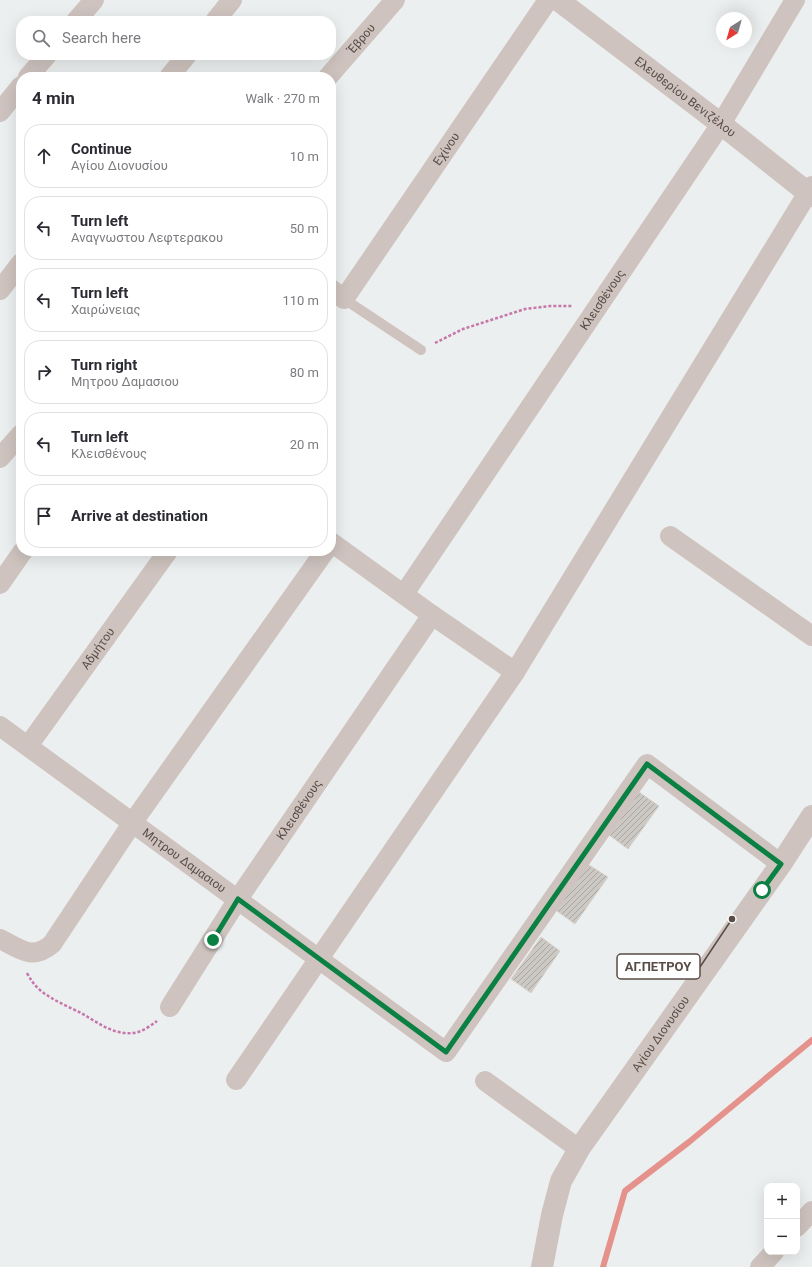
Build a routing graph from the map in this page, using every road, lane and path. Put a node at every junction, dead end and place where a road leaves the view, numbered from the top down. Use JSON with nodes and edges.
{"nodes":[{"id":1,"x":94,"y":0,"type":"edge"},
{"id":2,"x":232,"y":0,"type":"edge"},
{"id":3,"x":395,"y":0,"type":"edge"},
{"id":4,"x":548,"y":0,"type":"edge"},
{"id":5,"x":558,"y":0,"type":"edge"},
{"id":6,"x":795,"y":0,"type":"edge"},
{"id":7,"x":80,"y":16,"type":"edge"},
{"id":8,"x":219,"y":16,"type":"edge"},
{"id":9,"x":43,"y":60,"type":"edge"},
{"id":10,"x":183,"y":60,"type":"edge"},
{"id":11,"x":32,"y":72,"type":"edge"},
{"id":12,"x":173,"y":72,"type":"edge"},
{"id":13,"x":332,"y":72,"type":"edge"},
{"id":14,"x":721,"y":124,"type":"junction"},
{"id":15,"x":811,"y":191,"type":"edge"},
{"id":16,"x":16,"y":269,"type":"edge"},
{"id":17,"x":0,"y":290,"type":"edge"},
{"id":18,"x":338,"y":294,"type":"edge"},
{"id":19,"x":595,"y":313,"type":"junction"},
{"id":20,"x":421,"y":350,"type":"joint"},
{"id":21,"x":16,"y":440,"type":"edge"},
{"id":22,"x":0,"y":458,"type":"edge"},
{"id":23,"x":670,"y":536,"type":"dead end"},
{"id":24,"x":336,"y":546,"type":"edge"},
{"id":25,"x":20,"y":556,"type":"edge"},
{"id":26,"x":164,"y":556,"type":"edge"},
{"id":27,"x":321,"y":556,"type":"edge"},
{"id":28,"x":0,"y":584,"type":"edge"},
{"id":29,"x":404,"y":594,"type":"junction"},
{"id":30,"x":432,"y":615,"type":"junction"},
{"id":31,"x":812,"y":636,"type":"edge"},
{"id":32,"x":515,"y":672,"type":"junction"},
{"id":33,"x":0,"y":726,"type":"edge"},
{"id":34,"x":28,"y":746,"type":"junction"},
{"id":35,"x":812,"y":816,"type":"edge"},
{"id":36,"x":133,"y":822,"type":"junction"},
{"id":37,"x":781,"y":864,"type":"junction"},
{"id":38,"x":238,"y":899,"type":"junction"},
{"id":39,"x":0,"y":939,"type":"edge"},
{"id":40,"x":28,"y":953,"type":"junction"},
{"id":41,"x":318,"y":959,"type":"junction"},
{"id":42,"x":170,"y":1007,"type":"joint"},
{"id":43,"x":236,"y":1080,"type":"dead end"},
{"id":44,"x":485,"y":1081,"type":"dead end"},
{"id":45,"x":579,"y":1149,"type":"junction"},
{"id":46,"x":812,"y":1211,"type":"edge"},
{"id":47,"x":800,"y":1224,"type":"edge"},
{"id":48,"x":771,"y":1255,"type":"edge"},
{"id":49,"x":542,"y":1267,"type":"edge"},
{"id":50,"x":760,"y":1267,"type":"edge"}],
"edges":[{"from":1,"to":7,"type":"street"},
{"from":2,"to":8,"type":"street"},
{"from":3,"to":13,"type":"street","name":"Έβρου"},
{"from":4,"to":18,"type":"street","name":"Εχίνου"},
{"from":5,"to":14,"type":"street","name":"Ελευθερίου Βενιζέλου"},
{"from":6,"to":14,"type":"street","name":"Κλεισθένους"},
{"from":9,"to":11,"type":"street"},
{"from":10,"to":12,"type":"street"},
{"from":14,"to":15,"type":"street","name":"Ελευθερίου Βενιζέλου"},
{"from":14,"to":19,"type":"street","name":"Κλεισθένους"},
{"from":15,"to":32,"type":"street"},
{"from":16,"to":17,"type":"street"},
{"from":18,"to":20,"type":"lane"},
{"from":19,"to":20,"type":"path"},
{"from":19,"to":29,"type":"street","name":"Κλεισθένους"},
{"from":21,"to":22,"type":"street"},
{"from":23,"to":31,"type":"street"},
{"from":24,"to":29,"type":"street"},
{"from":25,"to":28,"type":"street"},
{"from":26,"to":34,"type":"street","name":"Αδμήτου"},
{"from":27,"to":36,"type":"street"},
{"from":29,"to":30,"type":"street"},
{"from":30,"to":32,"type":"street"},
{"from":30,"to":38,"type":"street","name":"Κλεισθένους"},
{"from":32,"to":41,"type":"street"},
{"from":33,"to":34,"type":"street","name":"Μητρου Δαμασιου"},
{"from":34,"to":36,"type":"street","name":"Μητρου Δαμασιου"},
{"from":35,"to":37,"type":"street","name":"Αγίου Διονυσίου"},
{"from":36,"to":38,"type":"street","name":"Μητρου Δαμασιου"},
{"from":36,"to":40,"type":"street"},
{"from":37,"to":41,"type":"street","name":"Μητρου Δαμασιου"},
{"from":37,"to":45,"type":"street","name":"Αγίου Διονυσίου"},
{"from":38,"to":41,"type":"street","name":"Μητρου Δαμασιου"},
{"from":38,"to":42,"type":"street","name":"Κλεισθένους"},
{"from":39,"to":40,"type":"street"},
{"from":40,"to":42,"type":"path"},
{"from":41,"to":43,"type":"street"},
{"from":44,"to":45,"type":"street"},
{"from":45,"to":49,"type":"street","name":"Αγίου Διονυσίου"},
{"from":46,"to":47,"type":"street"},
{"from":48,"to":50,"type":"street"}]}
